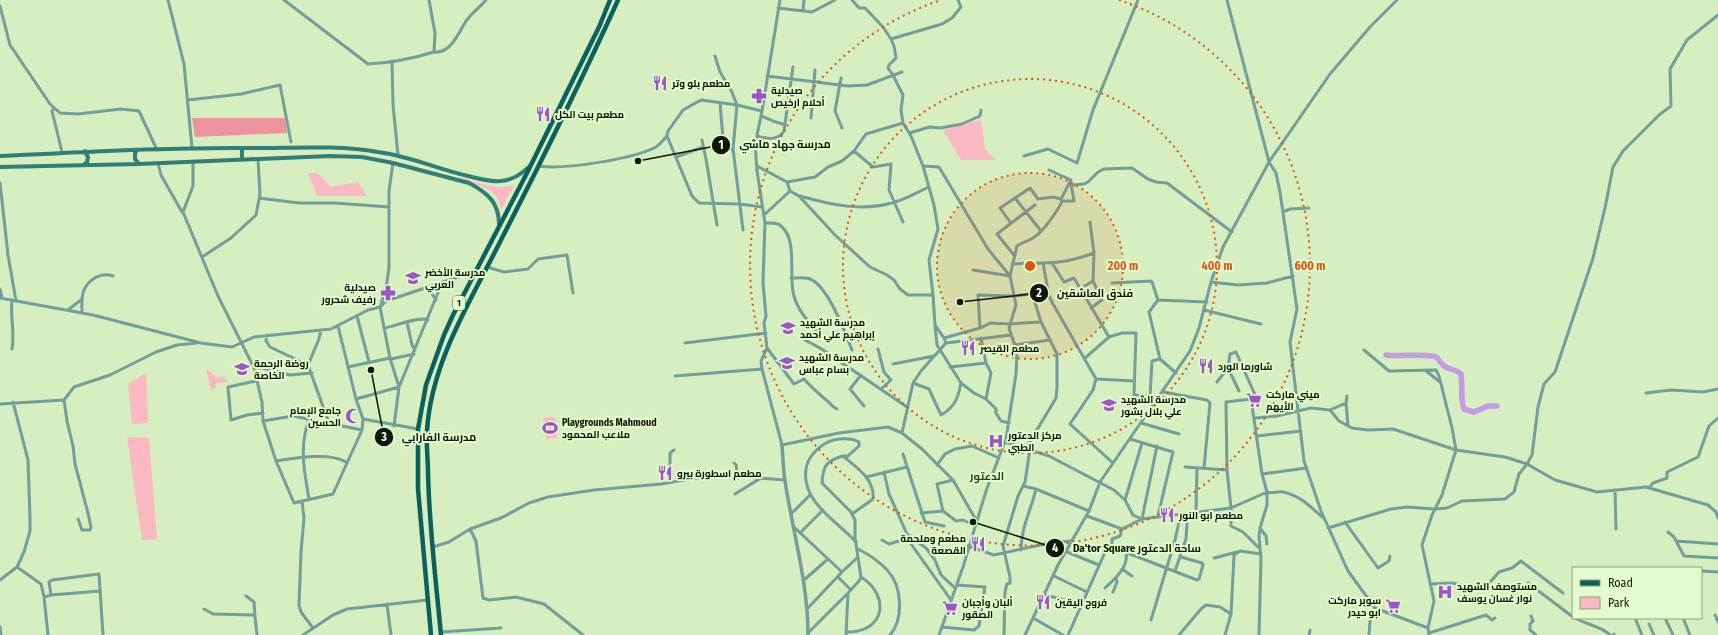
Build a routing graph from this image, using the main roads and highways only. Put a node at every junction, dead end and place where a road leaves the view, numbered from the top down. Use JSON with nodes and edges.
{"nodes":[{"id":1,"x":610,"y":0,"type":"edge"},
{"id":2,"x":618,"y":0,"type":"edge"},
{"id":3,"x":567,"y":92,"type":"junction"},
{"id":4,"x":573,"y":96,"type":"junction"},
{"id":5,"x":242,"y":148,"type":"junction"},
{"id":6,"x":137,"y":150,"type":"junction"},
{"id":7,"x":85,"y":152,"type":"junction"},
{"id":8,"x":0,"y":156,"type":"edge"},
{"id":9,"x":242,"y":160,"type":"junction"},
{"id":10,"x":139,"y":164,"type":"junction"},
{"id":11,"x":84,"y":165,"type":"junction"},
{"id":12,"x":530,"y":166,"type":"junction"},
{"id":13,"x":0,"y":167,"type":"edge"},
{"id":14,"x":456,"y":173,"type":"junction"},
{"id":15,"x":455,"y":179,"type":"junction"},
{"id":16,"x":499,"y":224,"type":"junction"},
{"id":17,"x":453,"y":316,"type":"junction"},
{"id":18,"x":460,"y":318,"type":"junction"},
{"id":19,"x":419,"y":505,"type":"junction"},
{"id":20,"x":429,"y":505,"type":"junction"},
{"id":21,"x":441,"y":634,"type":"edge"},
{"id":22,"x":431,"y":635,"type":"edge"}],
"edges":[{"from":1,"to":3,"type":"main road","number":"1"},
{"from":2,"to":4,"type":"main road","number":"1"},
{"from":3,"to":4,"type":"main road"},
{"from":3,"to":12,"type":"main road","number":"1"},
{"from":4,"to":18,"type":"main road","number":"1"},
{"from":5,"to":6,"type":"main road"},
{"from":5,"to":9,"type":"main road"},
{"from":5,"to":14,"type":"main road"},
{"from":6,"to":7,"type":"main road"},
{"from":6,"to":10,"type":"main road"},
{"from":7,"to":8,"type":"main road"},
{"from":7,"to":11,"type":"main road"},
{"from":9,"to":10,"type":"main road"},
{"from":9,"to":15,"type":"main road"},
{"from":10,"to":11,"type":"main road"},
{"from":11,"to":13,"type":"main road"},
{"from":12,"to":14,"type":"main road"},
{"from":12,"to":16,"type":"main road","number":"1"},
{"from":14,"to":15,"type":"main road"},
{"from":15,"to":16,"type":"main road"},
{"from":16,"to":17,"type":"main road","number":"1"},
{"from":17,"to":18,"type":"main road"},
{"from":17,"to":19,"type":"main road","number":"1"},
{"from":18,"to":20,"type":"main road","number":"1"},
{"from":19,"to":20,"type":"main road"},
{"from":19,"to":22,"type":"main road","number":"1"},
{"from":20,"to":21,"type":"main road","number":"1"}]}
